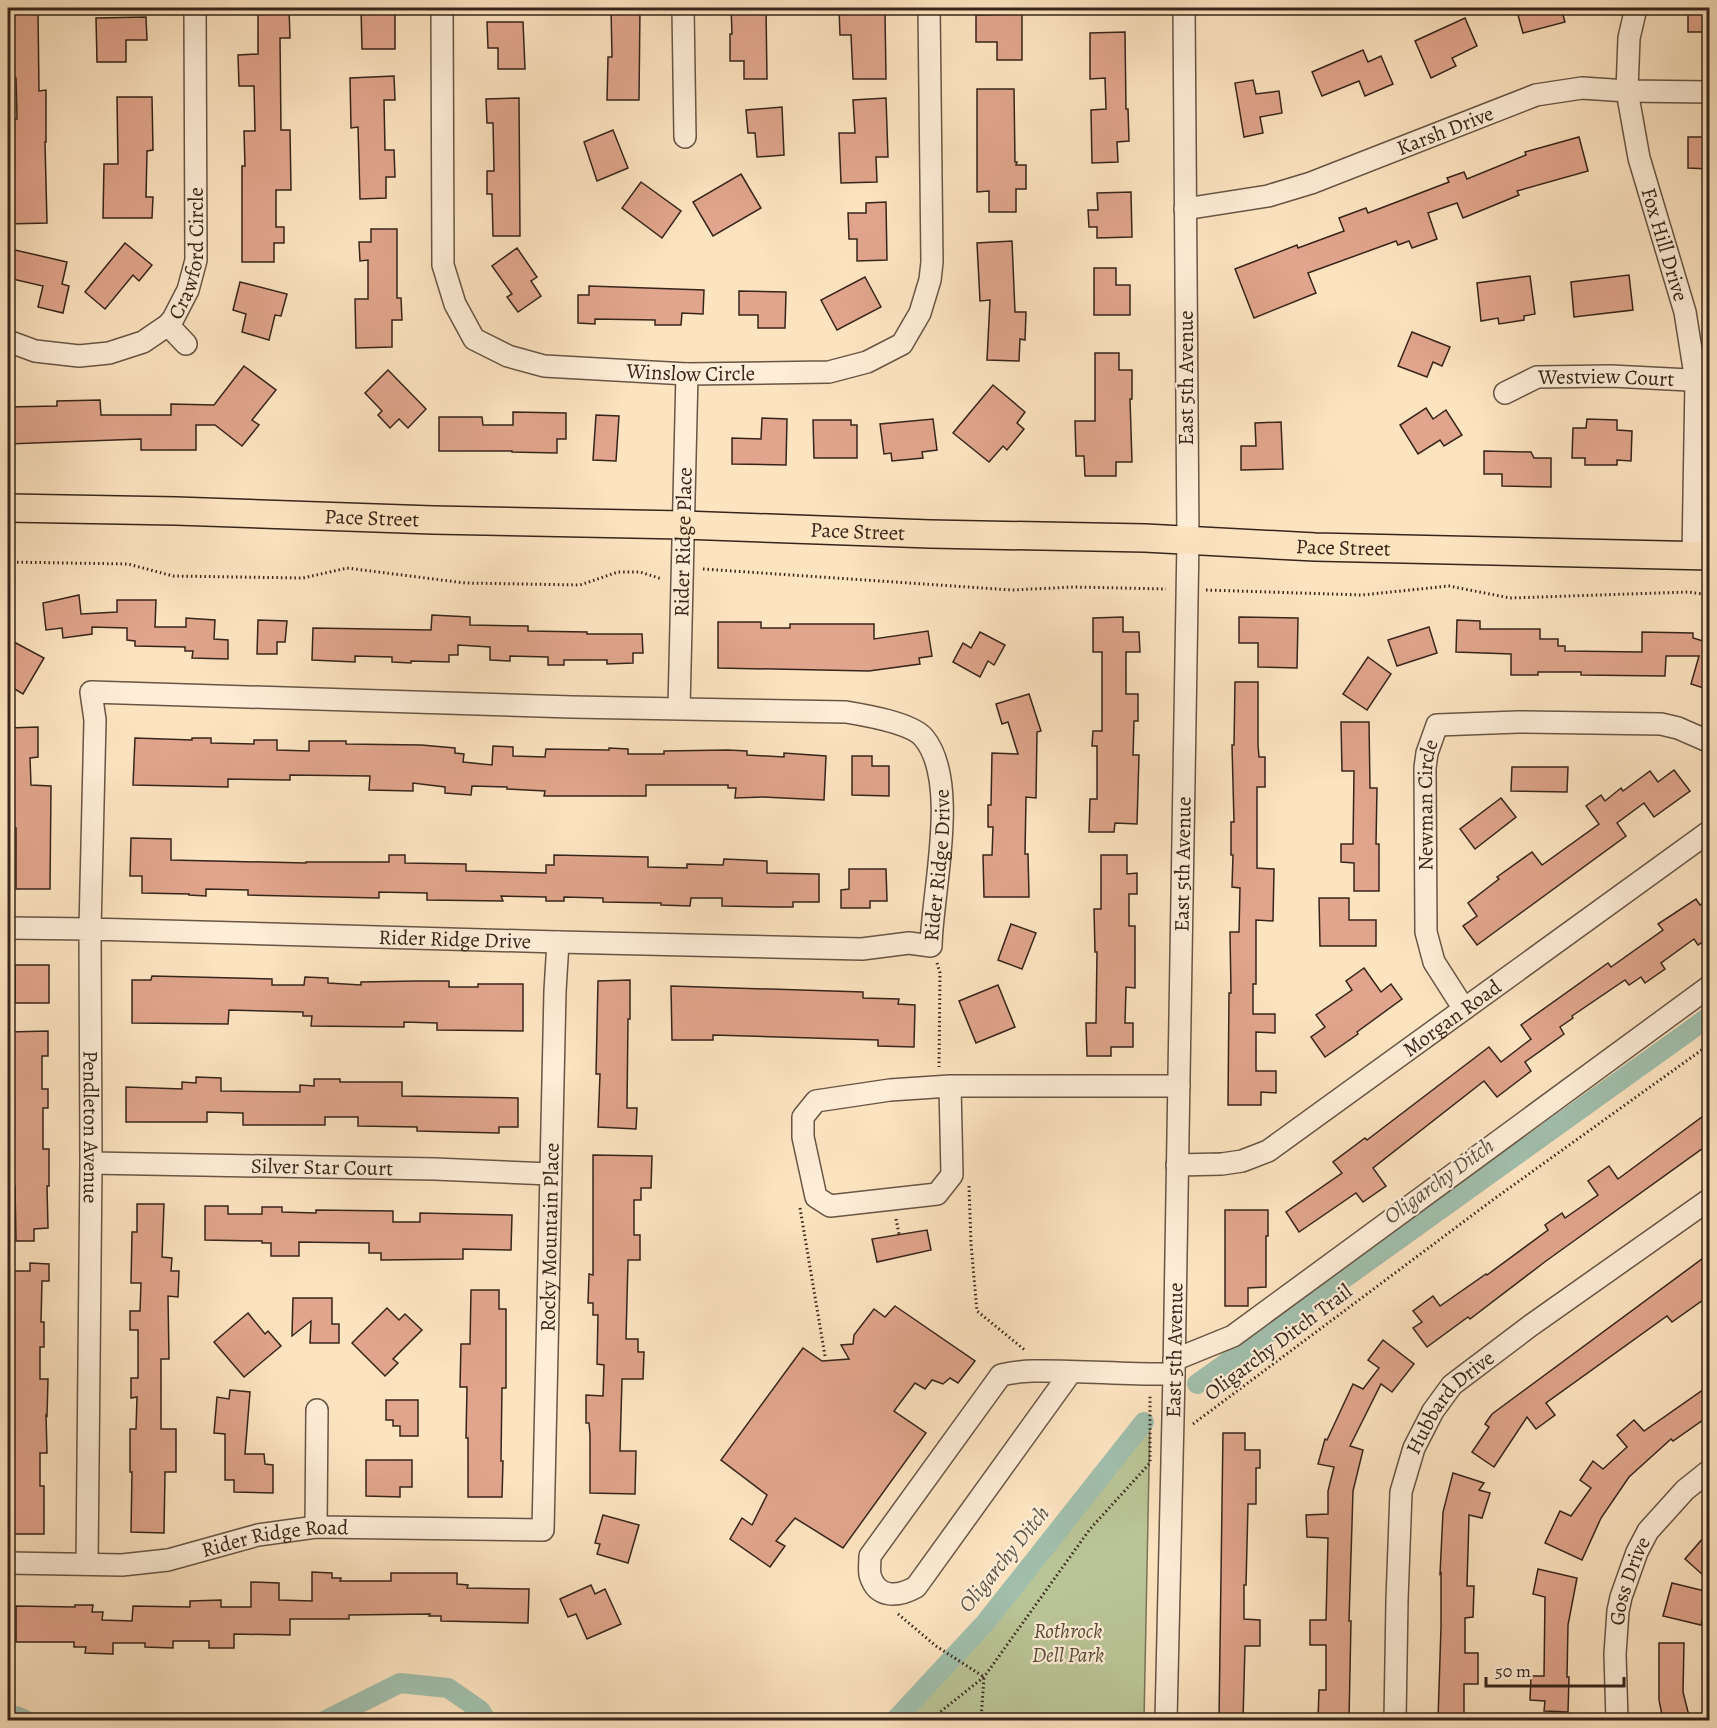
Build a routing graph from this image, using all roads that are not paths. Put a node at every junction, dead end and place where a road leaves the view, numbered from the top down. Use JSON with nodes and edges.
{"nodes":[{"id":1,"x":195,"y":8,"type":"edge"},
{"id":2,"x":442,"y":8,"type":"edge"},
{"id":3,"x":683,"y":8,"type":"edge"},
{"id":4,"x":929,"y":8,"type":"edge"},
{"id":5,"x":1184,"y":8,"type":"edge"},
{"id":6,"x":1636,"y":8,"type":"edge"},
{"id":7,"x":1627,"y":91,"type":"junction"},
{"id":8,"x":1710,"y":92,"type":"edge"},
{"id":9,"x":685,"y":136,"type":"dead end"},
{"id":10,"x":1185,"y":209,"type":"junction"},
{"id":11,"x":168,"y":325,"type":"junction"},
{"id":12,"x":8,"y":340,"type":"edge"},
{"id":13,"x":186,"y":344,"type":"dead end"},
{"id":14,"x":687,"y":374,"type":"junction"},
{"id":15,"x":1703,"y":381,"type":"edge"},
{"id":16,"x":1505,"y":393,"type":"dead end"},
{"id":17,"x":8,"y":508,"type":"edge"},
{"id":18,"x":682,"y":525,"type":"junction"},
{"id":19,"x":1188,"y":540,"type":"junction"},
{"id":20,"x":1701,"y":555,"type":"edge"},
{"id":21,"x":91,"y":692,"type":"joint"},
{"id":22,"x":679,"y":708,"type":"junction"},
{"id":23,"x":1710,"y":742,"type":"edge"},
{"id":24,"x":1710,"y":831,"type":"edge"},
{"id":25,"x":8,"y":928,"type":"edge"},
{"id":26,"x":90,"y":929,"type":"junction"},
{"id":27,"x":558,"y":942,"type":"junction"},
{"id":28,"x":1710,"y":986,"type":"edge"},
{"id":29,"x":1464,"y":1009,"type":"junction"},
{"id":30,"x":944,"y":1086,"type":"junction"},
{"id":31,"x":1179,"y":1086,"type":"junction"},
{"id":32,"x":91,"y":1163,"type":"junction"},
{"id":33,"x":1177,"y":1165,"type":"junction"},
{"id":34,"x":551,"y":1174,"type":"junction"},
{"id":35,"x":1710,"y":1199,"type":"edge"},
{"id":36,"x":1174,"y":1367,"type":"junction"},
{"id":37,"x":1071,"y":1372,"type":"junction"},
{"id":38,"x":317,"y":1410,"type":"dead end"},
{"id":39,"x":1710,"y":1470,"type":"edge"},
{"id":40,"x":316,"y":1527,"type":"junction"},
{"id":41,"x":543,"y":1530,"type":"joint"},
{"id":42,"x":8,"y":1563,"type":"edge"},
{"id":43,"x":87,"y":1564,"type":"junction"},
{"id":44,"x":1166,"y":1720,"type":"edge"},
{"id":45,"x":1395,"y":1720,"type":"edge"},
{"id":46,"x":1617,"y":1720,"type":"edge"}],
"edges":[{"from":1,"to":11,"type":"street","name":"Crawford Circle"},
{"from":2,"to":14,"type":"street","name":"Winslow Circle"},
{"from":3,"to":9,"type":"street"},
{"from":4,"to":14,"type":"street","name":"Winslow Circle"},
{"from":5,"to":10,"type":"street","name":"East 5th Avenue"},
{"from":6,"to":7,"type":"street","name":"Fox Hill Drive"},
{"from":7,"to":8,"type":"street","name":"Karsh Drive"},
{"from":7,"to":10,"type":"street","name":"Karsh Drive"},
{"from":7,"to":15,"type":"street","name":"Fox Hill Drive"},
{"from":10,"to":19,"type":"street","name":"East 5th Avenue"},
{"from":11,"to":12,"type":"street","name":"Crawford Circle"},
{"from":11,"to":13,"type":"street"},
{"from":14,"to":18,"type":"street","name":"Rider Ridge Place"},
{"from":15,"to":16,"type":"street","name":"Westview Court"},
{"from":15,"to":20,"type":"street","name":"Fox Hill Drive"},
{"from":17,"to":18,"type":"main road","name":"Pace Street"},
{"from":18,"to":19,"type":"main road","name":"Pace Street"},
{"from":18,"to":22,"type":"street","name":"Rider Ridge Place"},
{"from":19,"to":20,"type":"main road","name":"Pace Street"},
{"from":19,"to":31,"type":"street","name":"East 5th Avenue"},
{"from":21,"to":22,"type":"street","name":"Rider Ridge Drive"},
{"from":21,"to":26,"type":"street","name":"Pendleton Avenue"},
{"from":22,"to":27,"type":"street","name":"Rider Ridge Drive"},
{"from":23,"to":29,"type":"street","name":"Newman Circle"},
{"from":24,"to":29,"type":"street","name":"Morgan Road"},
{"from":25,"to":26,"type":"street","name":"Rider Ridge Drive"},
{"from":26,"to":27,"type":"street","name":"Rider Ridge Drive"},
{"from":26,"to":32,"type":"street","name":"Pendleton Avenue"},
{"from":27,"to":34,"type":"street","name":"Rocky Mountain Place"},
{"from":28,"to":36,"type":"street"},
{"from":29,"to":33,"type":"street","name":"Morgan Road"},
{"from":30,"to":30,"type":"street"},
{"from":30,"to":31,"type":"street"},
{"from":31,"to":33,"type":"street","name":"East 5th Avenue"},
{"from":32,"to":34,"type":"street","name":"Silver Star Court"},
{"from":32,"to":43,"type":"street","name":"Pendleton Avenue"},
{"from":33,"to":36,"type":"street","name":"East 5th Avenue"},
{"from":34,"to":41,"type":"street","name":"Rocky Mountain Place"},
{"from":35,"to":45,"type":"street","name":"Hubbard Drive"},
{"from":36,"to":37,"type":"street"},
{"from":36,"to":44,"type":"street","name":"East 5th Avenue"},
{"from":37,"to":37,"type":"street"},
{"from":38,"to":40,"type":"street"},
{"from":39,"to":46,"type":"street","name":"Goss Drive"},
{"from":40,"to":41,"type":"street","name":"Rider Ridge Road"},
{"from":40,"to":43,"type":"street","name":"Rider Ridge Road"},
{"from":42,"to":43,"type":"street","name":"Rider Ridge Road"}]}
